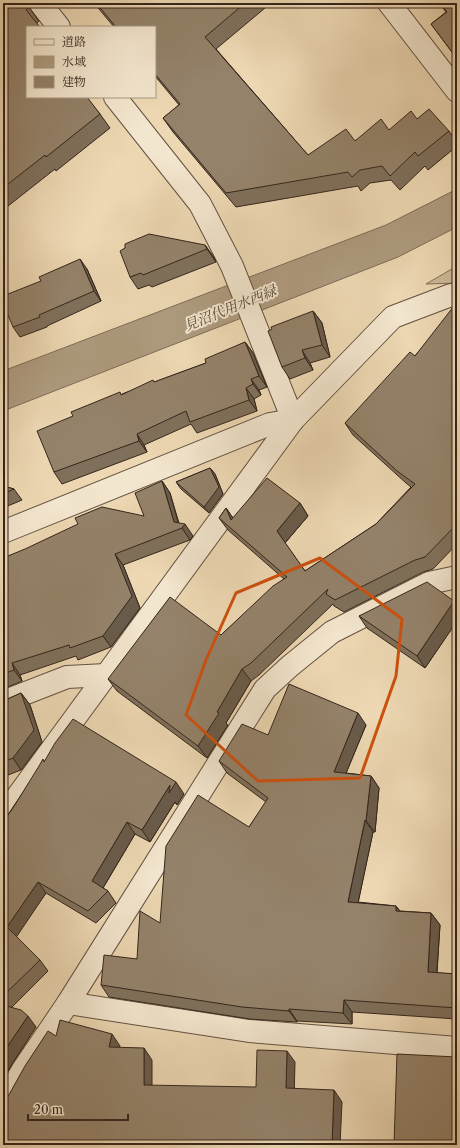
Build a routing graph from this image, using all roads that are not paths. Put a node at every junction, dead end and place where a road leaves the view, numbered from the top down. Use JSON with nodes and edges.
{"nodes":[{"id":1,"x":40,"y":3,"type":"edge"},
{"id":2,"x":389,"y":3,"type":"edge"},
{"id":3,"x":58,"y":26,"type":"edge"},
{"id":4,"x":457,"y":91,"type":"edge"},
{"id":5,"x":116,"y":98,"type":"edge"},
{"id":6,"x":457,"y":297,"type":"edge"},
{"id":7,"x":293,"y":420,"type":"junction"},
{"id":8,"x":3,"y":532,"type":"edge"},
{"id":9,"x":457,"y":577,"type":"edge"},
{"id":10,"x":106,"y":675,"type":"junction"},
{"id":11,"x":3,"y":702,"type":"edge"},
{"id":12,"x":3,"y":816,"type":"edge"},
{"id":13,"x":68,"y":1003,"type":"junction"},
{"id":14,"x":457,"y":1048,"type":"edge"},
{"id":15,"x":3,"y":1105,"type":"edge"}],
"edges":[{"from":1,"to":3,"type":"street"},
{"from":2,"to":4,"type":"street"},
{"from":5,"to":7,"type":"street"},
{"from":6,"to":7,"type":"street"},
{"from":7,"to":8,"type":"street"},
{"from":7,"to":10,"type":"street"},
{"from":9,"to":13,"type":"street"},
{"from":10,"to":11,"type":"street"},
{"from":10,"to":12,"type":"street"},
{"from":13,"to":14,"type":"street"},
{"from":13,"to":15,"type":"street"}]}
